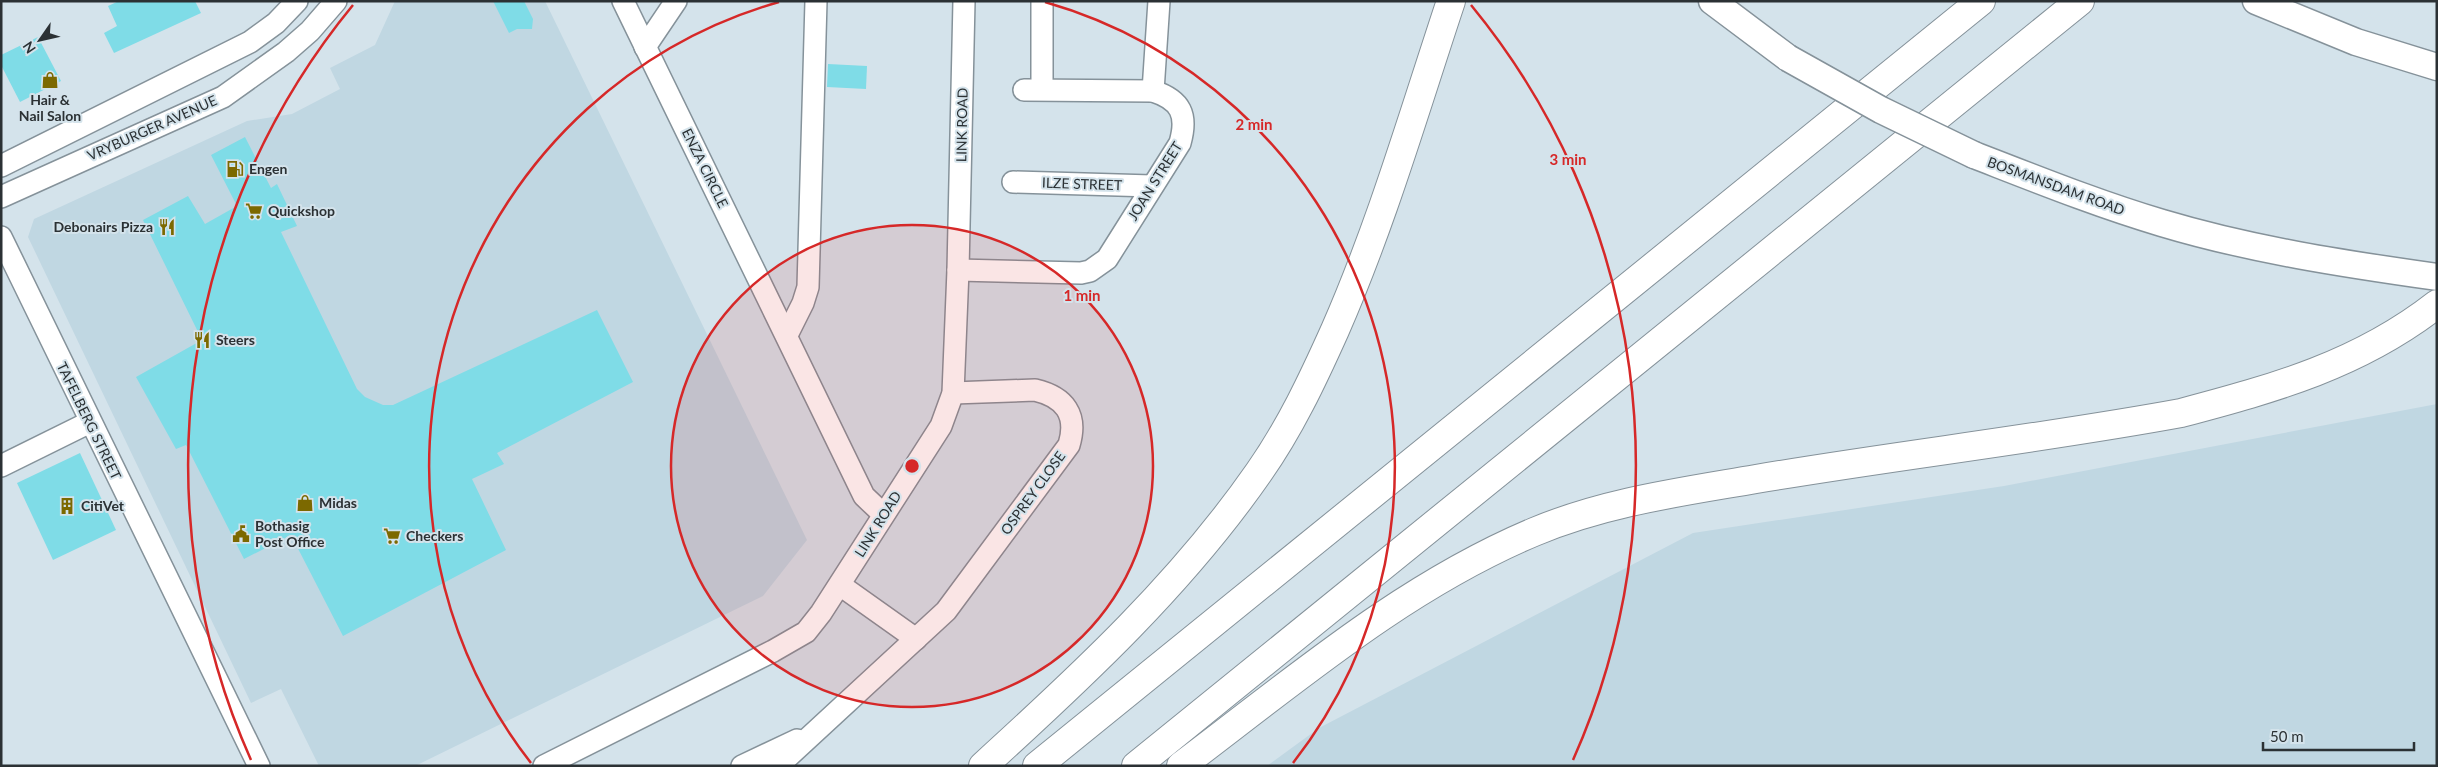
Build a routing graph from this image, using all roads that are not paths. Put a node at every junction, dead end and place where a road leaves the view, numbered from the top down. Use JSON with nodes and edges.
{"nodes":[{"id":1,"x":297,"y":1,"type":"edge"},
{"id":2,"x":336,"y":1,"type":"edge"},
{"id":3,"x":623,"y":1,"type":"edge"},
{"id":4,"x":676,"y":1,"type":"edge"},
{"id":5,"x":816,"y":1,"type":"edge"},
{"id":6,"x":964,"y":1,"type":"edge"},
{"id":7,"x":1042,"y":1,"type":"edge"},
{"id":8,"x":1159,"y":1,"type":"edge"},
{"id":9,"x":1450,"y":1,"type":"edge"},
{"id":10,"x":1712,"y":1,"type":"edge"},
{"id":11,"x":1981,"y":1,"type":"edge"},
{"id":12,"x":2080,"y":1,"type":"edge"},
{"id":13,"x":2256,"y":1,"type":"edge"},
{"id":14,"x":645,"y":47,"type":"junction"},
{"id":15,"x":2437,"y":67,"type":"edge"},
{"id":16,"x":1153,"y":91,"type":"junction"},
{"id":17,"x":1,"y":166,"type":"edge"},
{"id":18,"x":1013,"y":182,"type":"dead end"},
{"id":19,"x":1152,"y":186,"type":"junction"},
{"id":20,"x":1,"y":197,"type":"edge"},
{"id":21,"x":1,"y":237,"type":"edge"},
{"id":22,"x":958,"y":270,"type":"junction"},
{"id":23,"x":2437,"y":277,"type":"edge"},
{"id":24,"x":2437,"y":304,"type":"edge"},
{"id":25,"x":787,"y":335,"type":"junction"},
{"id":26,"x":953,"y":393,"type":"junction"},
{"id":27,"x":90,"y":422,"type":"junction"},
{"id":28,"x":1,"y":466,"type":"edge"},
{"id":29,"x":883,"y":514,"type":"junction"},
{"id":30,"x":840,"y":585,"type":"junction"},
{"id":31,"x":916,"y":639,"type":"junction"},
{"id":32,"x":818,"y":730,"type":"junction"},
{"id":33,"x":259,"y":766,"type":"edge"},
{"id":34,"x":544,"y":766,"type":"edge"},
{"id":35,"x":742,"y":766,"type":"edge"},
{"id":36,"x":778,"y":766,"type":"edge"},
{"id":37,"x":983,"y":766,"type":"edge"},
{"id":38,"x":1037,"y":766,"type":"edge"},
{"id":39,"x":1136,"y":766,"type":"edge"},
{"id":40,"x":1181,"y":766,"type":"edge"}],
"edges":[{"from":1,"to":17,"type":"street"},
{"from":2,"to":20,"type":"street","name":"VRYBURGER AVENUE"},
{"from":3,"to":14,"type":"street","name":"ENZA CIRCLE"},
{"from":4,"to":14,"type":"street"},
{"from":5,"to":25,"type":"street"},
{"from":6,"to":22,"type":"street","name":"LINK ROAD"},
{"from":7,"to":16,"type":"street","name":"JOAN STREET"},
{"from":8,"to":16,"type":"street"},
{"from":9,"to":37,"type":"highway"},
{"from":10,"to":23,"type":"main road","name":"BOSMANSDAM ROAD","bridge":true},
{"from":11,"to":38,"type":"highway"},
{"from":12,"to":39,"type":"highway"},
{"from":13,"to":15,"type":"main road"},
{"from":14,"to":25,"type":"street","name":"ENZA CIRCLE"},
{"from":16,"to":19,"type":"street","name":"JOAN STREET"},
{"from":18,"to":19,"type":"street","name":"ILZE STREET"},
{"from":19,"to":22,"type":"street","name":"JOAN STREET"},
{"from":21,"to":27,"type":"street","name":"TAFELBERG STREET"},
{"from":22,"to":26,"type":"street","name":"LINK ROAD"},
{"from":24,"to":40,"type":"highway"},
{"from":25,"to":29,"type":"street","name":"ENZA CIRCLE"},
{"from":26,"to":29,"type":"street","name":"LINK ROAD"},
{"from":26,"to":31,"type":"street","name":"OSPREY CLOSE"},
{"from":27,"to":28,"type":"street"},
{"from":27,"to":33,"type":"street","name":"TAFELBERG STREET"},
{"from":29,"to":30,"type":"street","name":"LINK ROAD"},
{"from":30,"to":31,"type":"street"},
{"from":30,"to":34,"type":"street","name":"LINK ROAD"},
{"from":31,"to":32,"type":"street","name":"OSPREY CLOSE"},
{"from":32,"to":35,"type":"street","name":"OSPREY CLOSE"},
{"from":32,"to":36,"type":"street","name":"OSPREY CLOSE"}]}
